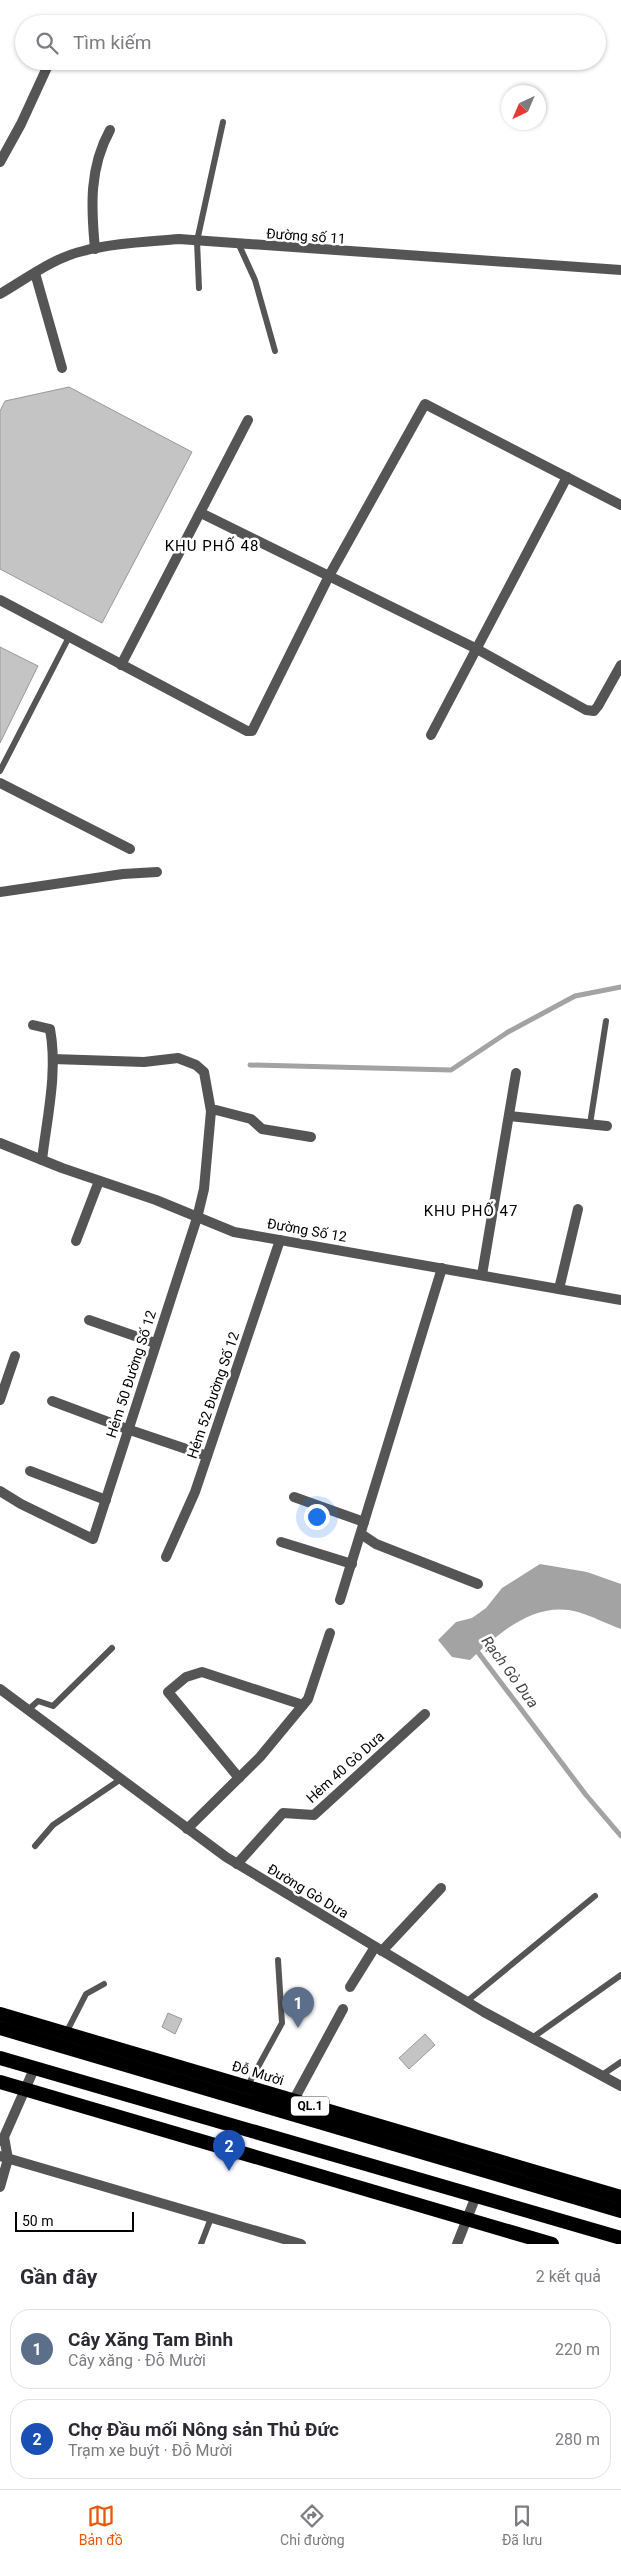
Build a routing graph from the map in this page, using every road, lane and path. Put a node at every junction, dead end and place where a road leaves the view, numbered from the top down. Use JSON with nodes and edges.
{"nodes":[{"id":1,"x":46,"y":70,"type":"edge"},
{"id":2,"x":223,"y":122,"type":"dead end"},
{"id":3,"x":110,"y":130,"type":"dead end"},
{"id":4,"x":0,"y":162,"type":"edge"},
{"id":5,"x":197,"y":241,"type":"junction"},
{"id":6,"x":239,"y":245,"type":"junction"},
{"id":7,"x":95,"y":249,"type":"junction"},
{"id":8,"x":621,"y":270,"type":"edge"},
{"id":9,"x":35,"y":273,"type":"junction"},
{"id":10,"x":199,"y":288,"type":"dead end"},
{"id":11,"x":0,"y":294,"type":"edge"},
{"id":12,"x":275,"y":351,"type":"dead end"},
{"id":13,"x":62,"y":368,"type":"dead end"},
{"id":14,"x":248,"y":420,"type":"dead end"},
{"id":15,"x":567,"y":478,"type":"junction"},
{"id":16,"x":621,"y":505,"type":"edge"},
{"id":17,"x":201,"y":513,"type":"junction"},
{"id":18,"x":329,"y":576,"type":"junction"},
{"id":19,"x":0,"y":600,"type":"edge"},
{"id":20,"x":69,"y":637,"type":"junction"},
{"id":21,"x":475,"y":648,"type":"junction"},
{"id":22,"x":121,"y":665,"type":"junction"},
{"id":23,"x":621,"y":665,"type":"edge"},
{"id":24,"x":431,"y":736,"type":"dead end"},
{"id":25,"x":0,"y":771,"type":"edge"},
{"id":26,"x":0,"y":783,"type":"edge"},
{"id":27,"x":130,"y":849,"type":"dead end"},
{"id":28,"x":157,"y":872,"type":"dead end"},
{"id":29,"x":0,"y":892,"type":"edge"},
{"id":30,"x":606,"y":1021,"type":"dead end"},
{"id":31,"x":33,"y":1025,"type":"dead end"},
{"id":32,"x":53,"y":1059,"type":"junction"},
{"id":33,"x":516,"y":1074,"type":"dead end"},
{"id":34,"x":211,"y":1111,"type":"junction"},
{"id":35,"x":509,"y":1116,"type":"junction"},
{"id":36,"x":590,"y":1124,"type":"junction"},
{"id":37,"x":607,"y":1126,"type":"dead end"},
{"id":38,"x":311,"y":1137,"type":"dead end"},
{"id":39,"x":0,"y":1143,"type":"edge"},
{"id":40,"x":42,"y":1160,"type":"junction"},
{"id":41,"x":99,"y":1181,"type":"junction"},
{"id":42,"x":578,"y":1209,"type":"dead end"},
{"id":43,"x":197,"y":1218,"type":"junction"},
{"id":44,"x":280,"y":1240,"type":"junction"},
{"id":45,"x":76,"y":1241,"type":"dead end"},
{"id":46,"x":442,"y":1268,"type":"junction"},
{"id":47,"x":482,"y":1275,"type":"junction"},
{"id":48,"x":559,"y":1289,"type":"junction"},
{"id":49,"x":621,"y":1300,"type":"edge"},
{"id":50,"x":89,"y":1320,"type":"dead end"},
{"id":51,"x":155,"y":1343,"type":"junction"},
{"id":52,"x":15,"y":1356,"type":"dead end"},
{"id":53,"x":0,"y":1400,"type":"edge"},
{"id":54,"x":52,"y":1401,"type":"dead end"},
{"id":55,"x":127,"y":1429,"type":"junction"},
{"id":56,"x":207,"y":1456,"type":"junction"},
{"id":57,"x":30,"y":1471,"type":"dead end"},
{"id":58,"x":0,"y":1491,"type":"edge"},
{"id":59,"x":294,"y":1497,"type":"dead end"},
{"id":60,"x":106,"y":1500,"type":"junction"},
{"id":61,"x":364,"y":1522,"type":"junction"},
{"id":62,"x":361,"y":1534,"type":"junction"},
{"id":63,"x":281,"y":1542,"type":"dead end"},
{"id":64,"x":166,"y":1557,"type":"dead end"},
{"id":65,"x":352,"y":1564,"type":"junction"},
{"id":66,"x":478,"y":1584,"type":"dead end"},
{"id":67,"x":340,"y":1600,"type":"dead end"},
{"id":68,"x":330,"y":1633,"type":"dead end"},
{"id":69,"x":112,"y":1648,"type":"dead end"},
{"id":70,"x":0,"y":1689,"type":"edge"},
{"id":71,"x":303,"y":1705,"type":"junction"},
{"id":72,"x":28,"y":1710,"type":"junction"},
{"id":73,"x":425,"y":1714,"type":"dead end"},
{"id":74,"x":239,"y":1778,"type":"junction"},
{"id":75,"x":121,"y":1779,"type":"junction"},
{"id":76,"x":187,"y":1829,"type":"junction"},
{"id":77,"x":35,"y":1846,"type":"dead end"},
{"id":78,"x":237,"y":1864,"type":"junction"},
{"id":79,"x":441,"y":1888,"type":"dead end"},
{"id":80,"x":595,"y":1896,"type":"dead end"},
{"id":81,"x":378,"y":1949,"type":"junction"},
{"id":82,"x":278,"y":1960,"type":"dead end"},
{"id":83,"x":621,"y":1975,"type":"edge"},
{"id":84,"x":104,"y":1984,"type":"dead end"},
{"id":85,"x":350,"y":1987,"type":"dead end"},
{"id":86,"x":466,"y":2002,"type":"junction"},
{"id":87,"x":343,"y":2008,"type":"dead end"},
{"id":88,"x":0,"y":2014,"type":"edge"},
{"id":89,"x":0,"y":2028,"type":"edge"},
{"id":90,"x":66,"y":2033,"type":"junction"},
{"id":91,"x":532,"y":2038,"type":"junction"},
{"id":92,"x":0,"y":2058,"type":"edge"},
{"id":93,"x":621,"y":2062,"type":"edge"},
{"id":94,"x":34,"y":2069,"type":"junction"},
{"id":95,"x":602,"y":2076,"type":"junction"},
{"id":96,"x":0,"y":2082,"type":"edge"},
{"id":97,"x":621,"y":2086,"type":"edge"},
{"id":98,"x":24,"y":2089,"type":"junction"},
{"id":99,"x":245,"y":2093,"type":"junction"},
{"id":100,"x":290,"y":2106,"type":"junction"},
{"id":101,"x":2,"y":2139,"type":"edge"},
{"id":102,"x":4,"y":2157,"type":"edge"},
{"id":103,"x":0,"y":2187,"type":"edge"},
{"id":104,"x":476,"y":2196,"type":"junction"},
{"id":105,"x":621,"y":2197,"type":"edge"},
{"id":106,"x":621,"y":2211,"type":"edge"},
{"id":107,"x":211,"y":2218,"type":"junction"},
{"id":108,"x":466,"y":2218,"type":"junction"},
{"id":109,"x":621,"y":2238,"type":"edge"},
{"id":110,"x":201,"y":2244,"type":"edge"},
{"id":111,"x":301,"y":2244,"type":"edge"},
{"id":112,"x":458,"y":2244,"type":"edge"},
{"id":113,"x":552,"y":2244,"type":"edge"}],
"edges":[{"from":1,"to":4,"type":"street"},
{"from":2,"to":5,"type":"lane"},
{"from":3,"to":7,"type":"street"},
{"from":5,"to":6,"type":"street","name":"Đường số 11"},
{"from":5,"to":7,"type":"street","name":"Đường số 11"},
{"from":5,"to":10,"type":"lane"},
{"from":6,"to":8,"type":"street","name":"Đường số 11"},
{"from":6,"to":12,"type":"lane"},
{"from":7,"to":9,"type":"street","name":"Đường số 11"},
{"from":9,"to":11,"type":"street","name":"Đường số 11"},
{"from":9,"to":13,"type":"street"},
{"from":14,"to":17,"type":"street"},
{"from":15,"to":16,"type":"street"},
{"from":15,"to":18,"type":"street"},
{"from":15,"to":21,"type":"street"},
{"from":17,"to":18,"type":"street"},
{"from":17,"to":22,"type":"street"},
{"from":18,"to":21,"type":"street"},
{"from":18,"to":22,"type":"street"},
{"from":19,"to":20,"type":"street"},
{"from":20,"to":22,"type":"street"},
{"from":20,"to":25,"type":"lane"},
{"from":21,"to":23,"type":"street"},
{"from":21,"to":24,"type":"street"},
{"from":26,"to":27,"type":"street"},
{"from":28,"to":29,"type":"street"},
{"from":30,"to":36,"type":"lane"},
{"from":31,"to":32,"type":"street"},
{"from":32,"to":34,"type":"street","name":"Hẻm 50 Đường Số 12"},
{"from":32,"to":40,"type":"street"},
{"from":33,"to":35,"type":"street"},
{"from":34,"to":38,"type":"street"},
{"from":34,"to":43,"type":"street","name":"Hẻm 50 Đường Số 12"},
{"from":35,"to":36,"type":"street"},
{"from":35,"to":47,"type":"street"},
{"from":36,"to":37,"type":"street"},
{"from":39,"to":40,"type":"street","name":"Đường Số 12"},
{"from":40,"to":41,"type":"street","name":"Đường Số 12"},
{"from":41,"to":43,"type":"street","name":"Đường Số 12"},
{"from":41,"to":45,"type":"street"},
{"from":42,"to":48,"type":"street"},
{"from":43,"to":44,"type":"street","name":"Đường Số 12"},
{"from":43,"to":51,"type":"street","name":"Hẻm 50 Đường Số 12"},
{"from":44,"to":46,"type":"street","name":"Đường Số 12"},
{"from":44,"to":56,"type":"street","name":"Hẻm 52 Đường Số 12"},
{"from":46,"to":47,"type":"street","name":"Đường Số 12"},
{"from":46,"to":61,"type":"street"},
{"from":47,"to":48,"type":"street","name":"Đường Số 12"},
{"from":48,"to":49,"type":"street","name":"Đường Số 12"},
{"from":50,"to":51,"type":"street"},
{"from":51,"to":55,"type":"street","name":"Hẻm 50 Đường Số 12"},
{"from":52,"to":53,"type":"street"},
{"from":54,"to":55,"type":"street"},
{"from":55,"to":56,"type":"street"},
{"from":55,"to":60,"type":"street","name":"Hẻm 50 Đường Số 12"},
{"from":56,"to":64,"type":"street","name":"Hẻm 52 Đường Số 12"},
{"from":57,"to":60,"type":"street"},
{"from":58,"to":60,"type":"street","name":"Hẻm 50 Đường Số 12"},
{"from":59,"to":61,"type":"street"},
{"from":61,"to":62,"type":"street"},
{"from":62,"to":65,"type":"street"},
{"from":62,"to":66,"type":"street"},
{"from":63,"to":65,"type":"street"},
{"from":65,"to":67,"type":"street"},
{"from":68,"to":71,"type":"street"},
{"from":69,"to":72,"type":"lane"},
{"from":70,"to":72,"type":"street","name":"Đường Gò Dưa"},
{"from":71,"to":74,"type":"street"},
{"from":71,"to":74,"type":"street"},
{"from":72,"to":75,"type":"street","name":"Đường Gò Dưa"},
{"from":73,"to":78,"type":"street","name":"Hẻm 40 Gò Dưa"},
{"from":74,"to":76,"type":"street"},
{"from":75,"to":76,"type":"street","name":"Đường Gò Dưa"},
{"from":75,"to":77,"type":"lane"},
{"from":76,"to":78,"type":"street","name":"Đường Gò Dưa"},
{"from":78,"to":81,"type":"street","name":"Đường Gò Dưa"},
{"from":79,"to":81,"type":"street"},
{"from":80,"to":86,"type":"lane"},
{"from":81,"to":85,"type":"street"},
{"from":81,"to":86,"type":"street","name":"Đường Gò Dưa"},
{"from":82,"to":99,"type":"lane"},
{"from":83,"to":91,"type":"lane"},
{"from":84,"to":90,"type":"lane"},
{"from":86,"to":91,"type":"street","name":"Đường Gò Dưa"},
{"from":87,"to":100,"type":"street"},
{"from":88,"to":90,"type":"highway","name":"Đỗ Mười","number":"QL.1"},
{"from":89,"to":99,"type":"highway","name":"Đỗ Mười","number":"QL.1"},
{"from":90,"to":99,"type":"highway","name":"Đỗ Mười","number":"QL.1"},
{"from":91,"to":95,"type":"street","name":"Đường Gò Dưa"},
{"from":92,"to":94,"type":"highway"},
{"from":93,"to":95,"type":"lane"},
{"from":94,"to":98,"type":"street"},
{"from":94,"to":104,"type":"highway"},
{"from":95,"to":97,"type":"street","name":"Đường Gò Dưa"},
{"from":96,"to":98,"type":"highway"},
{"from":98,"to":101,"type":"street"},
{"from":98,"to":108,"type":"highway"},
{"from":99,"to":100,"type":"highway","name":"Đỗ Mười","number":"QL.1"},
{"from":100,"to":105,"type":"highway","name":"Đỗ Mười","number":"QL.1"},
{"from":100,"to":106,"type":"highway","name":"Đỗ Mười","number":"QL.1"},
{"from":101,"to":102,"type":"street"},
{"from":102,"to":103,"type":"street"},
{"from":102,"to":107,"type":"street"},
{"from":104,"to":108,"type":"street"},
{"from":104,"to":109,"type":"highway"},
{"from":107,"to":110,"type":"lane"},
{"from":107,"to":111,"type":"street"},
{"from":108,"to":112,"type":"street"},
{"from":108,"to":113,"type":"highway"}]}
